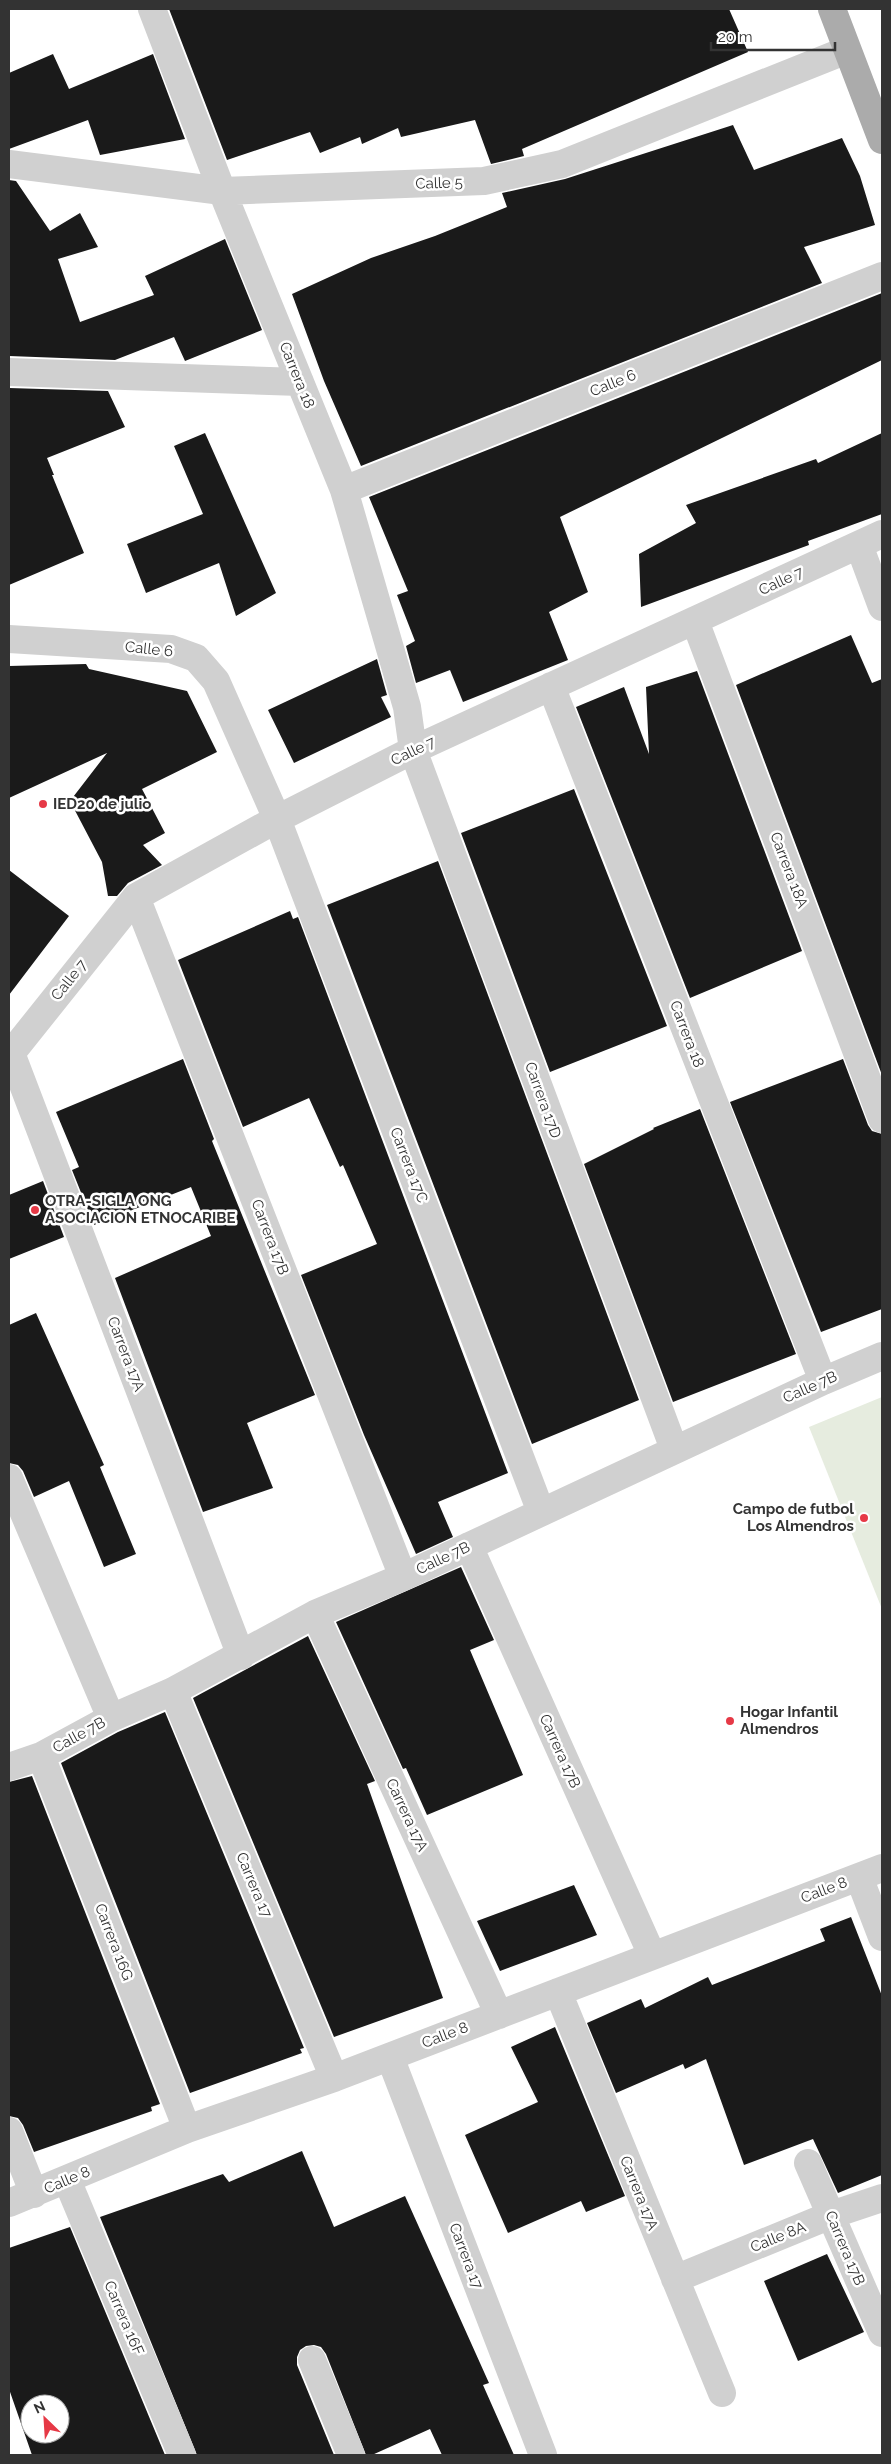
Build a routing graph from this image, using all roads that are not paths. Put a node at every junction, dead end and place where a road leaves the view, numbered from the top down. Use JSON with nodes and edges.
{"nodes":[{"id":1,"x":152,"y":9,"type":"edge"},
{"id":2,"x":832,"y":9,"type":"edge"},
{"id":3,"x":847,"y":50,"type":"junction"},
{"id":4,"x":882,"y":140,"type":"edge"},
{"id":5,"x":9,"y":164,"type":"edge"},
{"id":6,"x":222,"y":191,"type":"junction"},
{"id":7,"x":882,"y":276,"type":"edge"},
{"id":8,"x":9,"y":372,"type":"edge"},
{"id":9,"x":300,"y":382,"type":"junction"},
{"id":10,"x":344,"y":490,"type":"junction"},
{"id":11,"x":871,"y":540,"type":"edge"},
{"id":12,"x":882,"y":607,"type":"edge"},
{"id":13,"x":695,"y":621,"type":"junction"},
{"id":14,"x":9,"y":639,"type":"edge"},
{"id":15,"x":551,"y":686,"type":"junction"},
{"id":16,"x":413,"y":750,"type":"junction"},
{"id":17,"x":277,"y":820,"type":"junction"},
{"id":18,"x":136,"y":897,"type":"junction"},
{"id":19,"x":10,"y":1054,"type":"edge"},
{"id":20,"x":882,"y":1119,"type":"edge"},
{"id":21,"x":882,"y":1356,"type":"edge"},
{"id":22,"x":823,"y":1381,"type":"junction"},
{"id":23,"x":674,"y":1449,"type":"junction"},
{"id":24,"x":9,"y":1478,"type":"edge"},
{"id":25,"x":541,"y":1512,"type":"junction"},
{"id":26,"x":469,"y":1546,"type":"junction"},
{"id":27,"x":403,"y":1576,"type":"junction"},
{"id":28,"x":315,"y":1614,"type":"junction"},
{"id":29,"x":241,"y":1656,"type":"junction"},
{"id":30,"x":173,"y":1691,"type":"junction"},
{"id":31,"x":110,"y":1718,"type":"junction"},
{"id":32,"x":41,"y":1756,"type":"junction"},
{"id":33,"x":9,"y":1768,"type":"edge"},
{"id":34,"x":870,"y":1872,"type":"edge"},
{"id":35,"x":882,"y":1938,"type":"edge"},
{"id":36,"x":652,"y":1956,"type":"junction"},
{"id":37,"x":558,"y":1992,"type":"junction"},
{"id":38,"x":499,"y":2015,"type":"junction"},
{"id":39,"x":390,"y":2057,"type":"junction"},
{"id":40,"x":334,"y":2078,"type":"junction"},
{"id":41,"x":187,"y":2129,"type":"junction"},
{"id":42,"x":9,"y":2131,"type":"edge"},
{"id":43,"x":808,"y":2163,"type":"dead end"},
{"id":44,"x":67,"y":2180,"type":"junction"},
{"id":45,"x":21,"y":2198,"type":"edge"},
{"id":46,"x":882,"y":2198,"type":"edge"},
{"id":47,"x":831,"y":2215,"type":"junction"},
{"id":48,"x":674,"y":2280,"type":"junction"},
{"id":49,"x":882,"y":2334,"type":"edge"},
{"id":50,"x":312,"y":2360,"type":"dead end"},
{"id":51,"x":722,"y":2393,"type":"dead end"},
{"id":52,"x":182,"y":2455,"type":"edge"},
{"id":53,"x":351,"y":2455,"type":"edge"},
{"id":54,"x":543,"y":2455,"type":"edge"}],
"edges":[{"from":1,"to":6,"type":"street","name":"Carrera 18"},
{"from":2,"to":3,"type":"main road"},
{"from":3,"to":4,"type":"main road"},
{"from":3,"to":6,"type":"street","name":"Calle 5"},
{"from":5,"to":6,"type":"street","name":"Calle 5"},
{"from":6,"to":9,"type":"street","name":"Carrera 18"},
{"from":7,"to":10,"type":"street","name":"Calle 6"},
{"from":8,"to":9,"type":"street"},
{"from":9,"to":10,"type":"street","name":"Carrera 18"},
{"from":10,"to":16,"type":"street","name":"Carrera 18"},
{"from":11,"to":12,"type":"street"},
{"from":11,"to":13,"type":"street","name":"Calle 7"},
{"from":13,"to":15,"type":"street","name":"Calle 7"},
{"from":13,"to":20,"type":"street","name":"Carrera 18A"},
{"from":14,"to":17,"type":"street","name":"Calle 6"},
{"from":15,"to":16,"type":"street","name":"Calle 7"},
{"from":15,"to":22,"type":"street","name":"Carrera 18"},
{"from":16,"to":17,"type":"street","name":"Calle 7"},
{"from":16,"to":23,"type":"street","name":"Carrera 17D"},
{"from":17,"to":18,"type":"street","name":"Calle 7"},
{"from":17,"to":25,"type":"street","name":"Carrera 17C"},
{"from":18,"to":19,"type":"street","name":"Calle 7"},
{"from":18,"to":27,"type":"street","name":"Carrera 17B"},
{"from":19,"to":29,"type":"street","name":"Carrera 17A"},
{"from":21,"to":22,"type":"street","name":"Calle 7B"},
{"from":22,"to":23,"type":"street","name":"Calle 7B"},
{"from":23,"to":25,"type":"street","name":"Calle 7B"},
{"from":24,"to":31,"type":"street"},
{"from":25,"to":26,"type":"street","name":"Calle 7B"},
{"from":26,"to":27,"type":"street","name":"Calle 7B"},
{"from":26,"to":36,"type":"street","name":"Carrera 17B"},
{"from":27,"to":28,"type":"street","name":"Calle 7B"},
{"from":28,"to":29,"type":"street","name":"Calle 7B"},
{"from":28,"to":38,"type":"street","name":"Carrera 17A"},
{"from":29,"to":30,"type":"street","name":"Calle 7B"},
{"from":30,"to":31,"type":"street","name":"Calle 7B"},
{"from":30,"to":40,"type":"street","name":"Carrera 17"},
{"from":31,"to":32,"type":"street","name":"Calle 7B"},
{"from":32,"to":33,"type":"street","name":"Calle 7B"},
{"from":32,"to":41,"type":"street","name":"Carrera 16G"},
{"from":34,"to":35,"type":"street"},
{"from":34,"to":36,"type":"street","name":"Calle 8"},
{"from":36,"to":37,"type":"street","name":"Calle 8"},
{"from":37,"to":38,"type":"street","name":"Calle 8"},
{"from":37,"to":48,"type":"street","name":"Carrera 17A"},
{"from":38,"to":39,"type":"street","name":"Calle 8"},
{"from":39,"to":40,"type":"street","name":"Calle 8"},
{"from":39,"to":54,"type":"street","name":"Carrera 17"},
{"from":40,"to":41,"type":"street","name":"Calle 8"},
{"from":41,"to":44,"type":"street","name":"Calle 8"},
{"from":42,"to":45,"type":"street"},
{"from":43,"to":47,"type":"street","name":"Carrera 17B"},
{"from":44,"to":45,"type":"street","name":"Calle 8"},
{"from":44,"to":52,"type":"street","name":"Carrera 16F"},
{"from":46,"to":47,"type":"street","name":"Calle 8A"},
{"from":47,"to":48,"type":"street","name":"Calle 8A"},
{"from":47,"to":49,"type":"street","name":"Carrera 17B"},
{"from":48,"to":51,"type":"street","name":"Carrera 17A"},
{"from":50,"to":53,"type":"street"}]}
